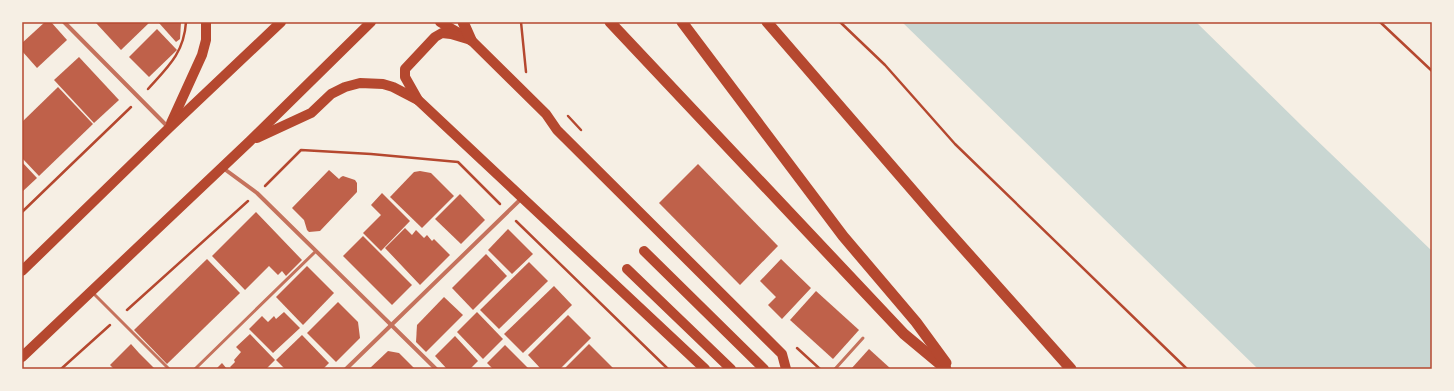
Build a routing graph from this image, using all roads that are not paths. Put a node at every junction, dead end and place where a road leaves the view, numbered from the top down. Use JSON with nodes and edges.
{"nodes":[{"id":1,"x":64,"y":22,"type":"edge"},
{"id":2,"x":206,"y":22,"type":"edge"},
{"id":3,"x":281,"y":22,"type":"edge"},
{"id":4,"x":371,"y":22,"type":"edge"},
{"id":5,"x":440,"y":22,"type":"edge"},
{"id":6,"x":463,"y":22,"type":"edge"},
{"id":7,"x":610,"y":22,"type":"edge"},
{"id":8,"x":682,"y":22,"type":"edge"},
{"id":9,"x":767,"y":22,"type":"edge"},
{"id":10,"x":471,"y":40,"type":"junction"},
{"id":11,"x":418,"y":100,"type":"junction"},
{"id":12,"x":169,"y":128,"type":"junction"},
{"id":13,"x":250,"y":141,"type":"junction"},
{"id":14,"x":222,"y":167,"type":"junction"},
{"id":15,"x":523,"y":197,"type":"junction"},
{"id":16,"x":316,"y":251,"type":"junction"},
{"id":17,"x":644,"y":251,"type":"dead end"},
{"id":18,"x":627,"y":269,"type":"dead end"},
{"id":19,"x":22,"y":271,"type":"edge"},
{"id":20,"x":91,"y":290,"type":"junction"},
{"id":21,"x":392,"y":326,"type":"junction"},
{"id":22,"x":863,"y":338,"type":"dead end"},
{"id":23,"x":22,"y":357,"type":"edge"},
{"id":24,"x":170,"y":369,"type":"edge"},
{"id":25,"x":195,"y":369,"type":"edge"},
{"id":26,"x":346,"y":369,"type":"edge"},
{"id":27,"x":436,"y":369,"type":"edge"},
{"id":28,"x":705,"y":369,"type":"edge"},
{"id":29,"x":731,"y":369,"type":"edge"},
{"id":30,"x":764,"y":369,"type":"edge"},
{"id":31,"x":786,"y":369,"type":"edge"},
{"id":32,"x":835,"y":369,"type":"edge"},
{"id":33,"x":946,"y":369,"type":"edge"},
{"id":34,"x":950,"y":369,"type":"edge"},
{"id":35,"x":1071,"y":369,"type":"edge"}],
"edges":[{"from":1,"to":12,"type":"street"},
{"from":2,"to":12,"type":"main road"},
{"from":3,"to":12,"type":"main road"},
{"from":4,"to":13,"type":"main road"},
{"from":5,"to":10,"type":"main road"},
{"from":6,"to":10,"type":"highway"},
{"from":7,"to":33,"type":"highway"},
{"from":8,"to":34,"type":"highway"},
{"from":9,"to":35,"type":"highway"},
{"from":10,"to":11,"type":"main road"},
{"from":10,"to":31,"type":"main road"},
{"from":11,"to":13,"type":"main road"},
{"from":11,"to":15,"type":"main road"},
{"from":12,"to":19,"type":"main road"},
{"from":13,"to":14,"type":"main road"},
{"from":14,"to":16,"type":"street"},
{"from":14,"to":20,"type":"main road"},
{"from":15,"to":21,"type":"street"},
{"from":15,"to":28,"type":"main road"},
{"from":16,"to":21,"type":"street"},
{"from":16,"to":25,"type":"lane"},
{"from":17,"to":30,"type":"main road"},
{"from":18,"to":29,"type":"main road"},
{"from":20,"to":23,"type":"main road"},
{"from":20,"to":24,"type":"lane"},
{"from":21,"to":26,"type":"street"},
{"from":21,"to":27,"type":"street"},
{"from":22,"to":32,"type":"lane"}]}
